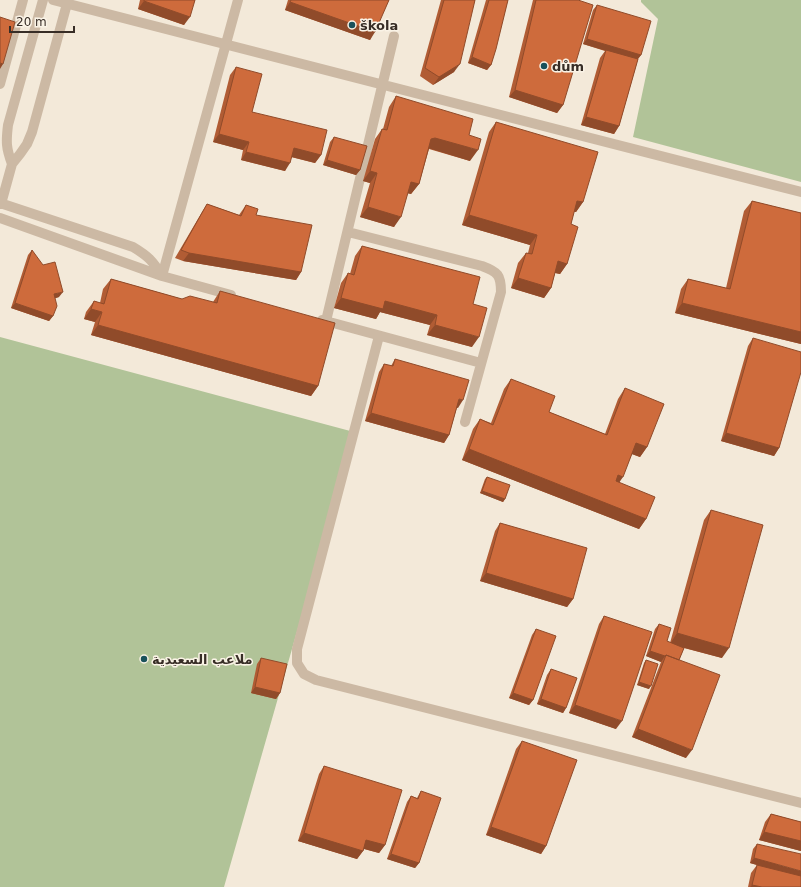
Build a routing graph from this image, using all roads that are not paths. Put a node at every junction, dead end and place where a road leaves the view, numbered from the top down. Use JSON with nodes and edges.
{"nodes":[{"id":1,"x":23,"y":0,"type":"edge"},
{"id":2,"x":44,"y":0,"type":"edge"},
{"id":3,"x":53,"y":0,"type":"edge"},
{"id":4,"x":238,"y":0,"type":"edge"},
{"id":5,"x":68,"y":2,"type":"edge"},
{"id":6,"x":394,"y":36,"type":"dead end"},
{"id":7,"x":225,"y":44,"type":"junction"},
{"id":8,"x":0,"y":84,"type":"edge"},
{"id":9,"x":382,"y":84,"type":"junction"},
{"id":10,"x":12,"y":164,"type":"junction"},
{"id":11,"x":801,"y":192,"type":"edge"},
{"id":12,"x":1,"y":204,"type":"edge"},
{"id":13,"x":0,"y":218,"type":"edge"},
{"id":14,"x":348,"y":232,"type":"junction"},
{"id":15,"x":162,"y":276,"type":"junction"},
{"id":16,"x":237,"y":296,"type":"edge"},
{"id":17,"x":311,"y":317,"type":"edge"},
{"id":18,"x":326,"y":321,"type":"junction"},
{"id":19,"x":379,"y":336,"type":"junction"},
{"id":20,"x":482,"y":363,"type":"junction"},
{"id":21,"x":465,"y":422,"type":"dead end"},
{"id":22,"x":801,"y":803,"type":"edge"}],
"edges":[{"from":1,"to":8,"type":"lane"},
{"from":2,"to":10,"type":"lane"},
{"from":3,"to":5,"type":"lane"},
{"from":4,"to":7,"type":"lane"},
{"from":5,"to":7,"type":"lane"},
{"from":5,"to":10,"type":"lane"},
{"from":6,"to":9,"type":"lane"},
{"from":7,"to":9,"type":"lane"},
{"from":7,"to":15,"type":"lane"},
{"from":9,"to":11,"type":"lane"},
{"from":9,"to":14,"type":"lane"},
{"from":10,"to":12,"type":"lane"},
{"from":12,"to":15,"type":"lane"},
{"from":13,"to":15,"type":"lane"},
{"from":14,"to":18,"type":"lane"},
{"from":14,"to":20,"type":"lane"},
{"from":15,"to":16,"type":"lane"},
{"from":17,"to":18,"type":"lane"},
{"from":18,"to":19,"type":"lane"},
{"from":19,"to":20,"type":"lane"},
{"from":19,"to":22,"type":"lane"},
{"from":20,"to":21,"type":"lane"}]}
